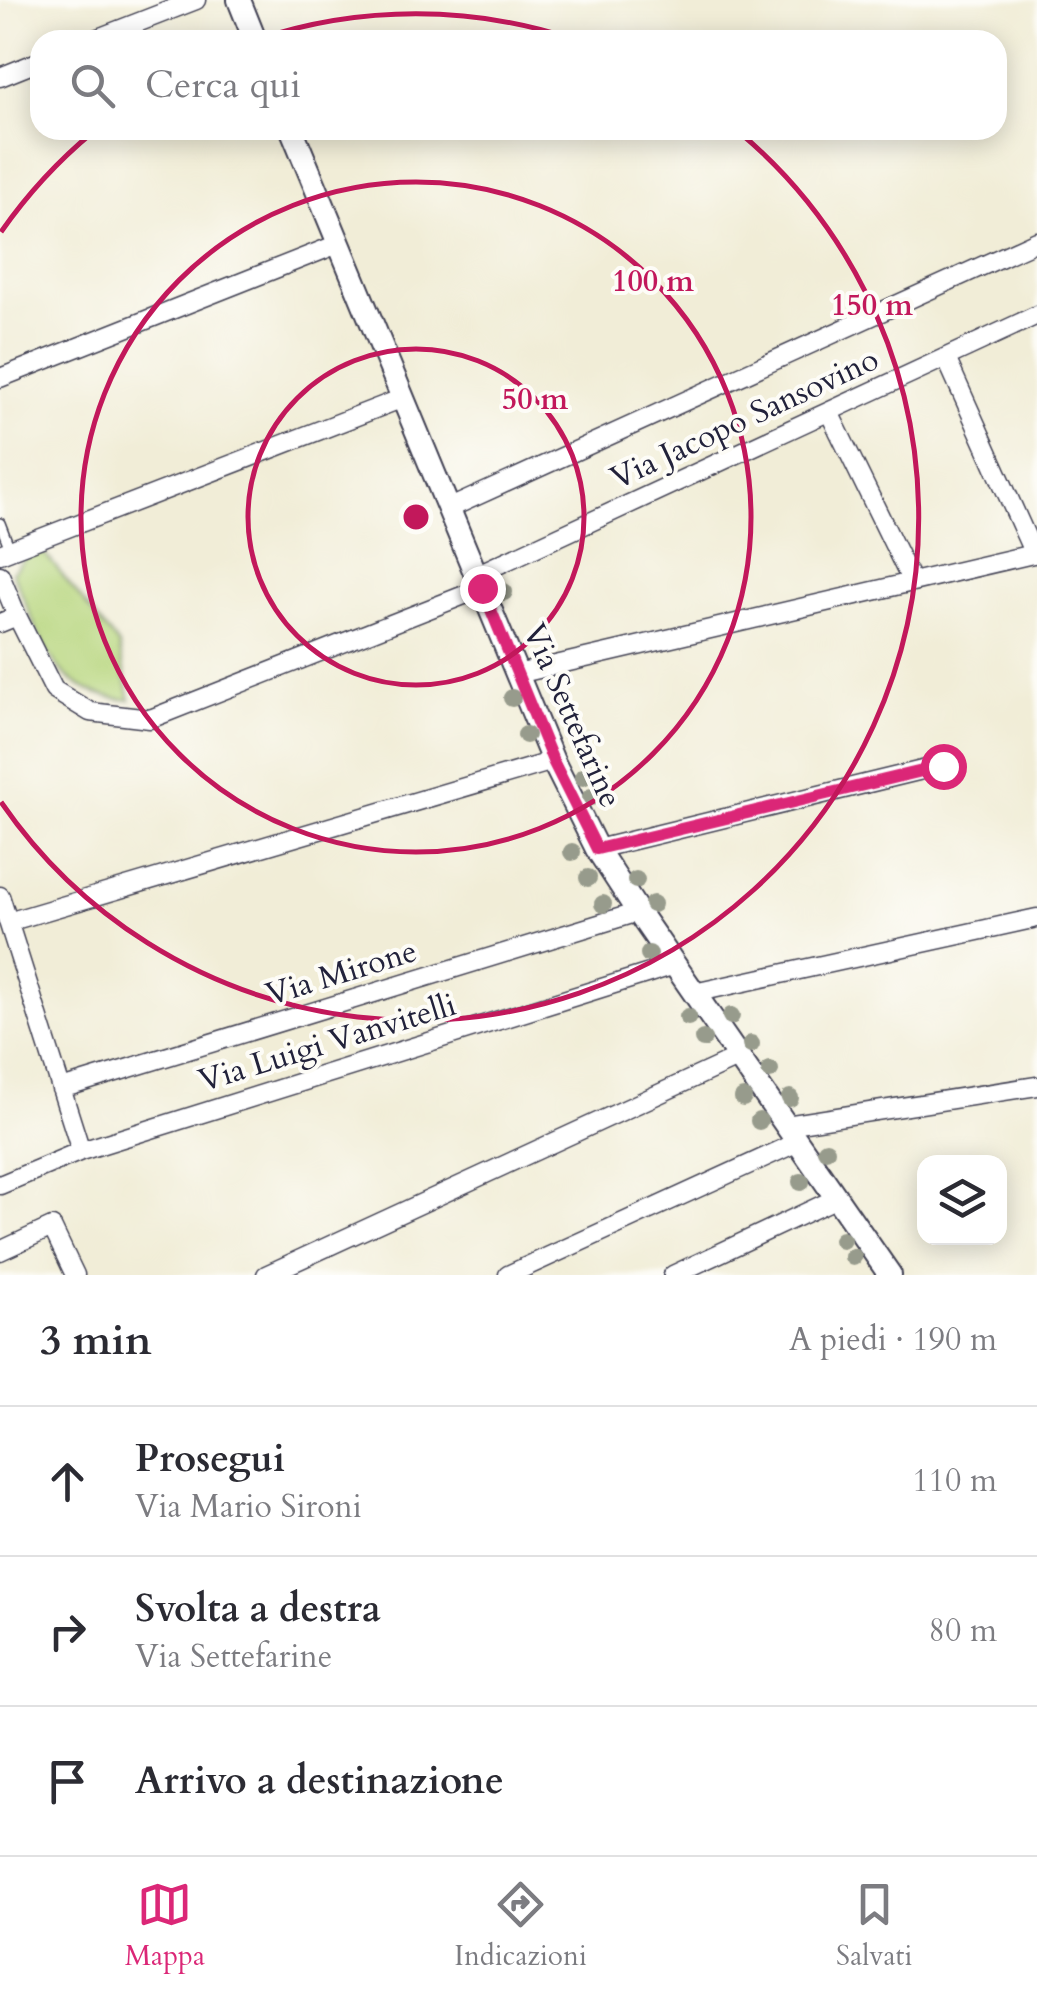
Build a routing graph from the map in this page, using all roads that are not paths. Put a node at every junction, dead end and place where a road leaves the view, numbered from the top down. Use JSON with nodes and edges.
{"nodes":[{"id":1,"x":196,"y":0,"type":"edge"},
{"id":2,"x":239,"y":0,"type":"edge"},
{"id":3,"x":119,"y":30,"type":"edge"},
{"id":4,"x":251,"y":30,"type":"edge"},
{"id":5,"x":30,"y":65,"type":"edge"},
{"id":6,"x":0,"y":76,"type":"edge"},
{"id":7,"x":296,"y":140,"type":"edge"},
{"id":8,"x":1037,"y":241,"type":"edge"},
{"id":9,"x":338,"y":244,"type":"junction"},
{"id":10,"x":1037,"y":316,"type":"edge"},
{"id":11,"x":946,"y":358,"type":"junction"},
{"id":12,"x":0,"y":378,"type":"edge"},
{"id":13,"x":404,"y":398,"type":"junction"},
{"id":14,"x":828,"y":412,"type":"junction"},
{"id":15,"x":450,"y":508,"type":"junction"},
{"id":16,"x":0,"y":523,"type":"edge"},
{"id":17,"x":5,"y":551,"type":"edge"},
{"id":18,"x":1035,"y":553,"type":"edge"},
{"id":19,"x":0,"y":575,"type":"edge"},
{"id":20,"x":479,"y":582,"type":"junction"},
{"id":21,"x":912,"y":582,"type":"junction"},
{"id":22,"x":9,"y":620,"type":"edge"},
{"id":23,"x":517,"y":674,"type":"junction"},
{"id":24,"x":553,"y":761,"type":"junction"},
{"id":25,"x":943,"y":766,"type":"dead end"},
{"id":26,"x":597,"y":849,"type":"junction"},
{"id":27,"x":0,"y":896,"type":"edge"},
{"id":28,"x":638,"y":912,"type":"junction"},
{"id":29,"x":1037,"y":918,"type":"edge"},
{"id":30,"x":8,"y":922,"type":"junction"},
{"id":31,"x":675,"y":965,"type":"junction"},
{"id":32,"x":694,"y":992,"type":"junction"},
{"id":33,"x":739,"y":1057,"type":"junction"},
{"id":34,"x":1037,"y":1086,"type":"edge"},
{"id":35,"x":61,"y":1089,"type":"junction"},
{"id":36,"x":792,"y":1134,"type":"junction"},
{"id":37,"x":80,"y":1151,"type":"junction"},
{"id":38,"x":0,"y":1185,"type":"edge"},
{"id":39,"x":838,"y":1198,"type":"junction"},
{"id":40,"x":0,"y":1250,"type":"edge"},
{"id":41,"x":75,"y":1275,"type":"edge"},
{"id":42,"x":266,"y":1275,"type":"edge"},
{"id":43,"x":508,"y":1275,"type":"edge"},
{"id":44,"x":673,"y":1275,"type":"edge"},
{"id":45,"x":890,"y":1275,"type":"edge"}],
"edges":[{"from":1,"to":3,"type":"street"},
{"from":2,"to":4,"type":"street"},
{"from":5,"to":6,"type":"street"},
{"from":7,"to":9,"type":"street","name":"Via Settefarine"},
{"from":8,"to":15,"type":"street"},
{"from":9,"to":12,"type":"street"},
{"from":9,"to":13,"type":"street","name":"Via Settefarine"},
{"from":10,"to":11,"type":"street","name":"Via Jacopo Sansovino"},
{"from":11,"to":14,"type":"street","name":"Via Jacopo Sansovino"},
{"from":11,"to":18,"type":"street"},
{"from":13,"to":15,"type":"street","name":"Via Settefarine"},
{"from":13,"to":17,"type":"street"},
{"from":14,"to":20,"type":"street","name":"Via Jacopo Sansovino"},
{"from":14,"to":21,"type":"street"},
{"from":15,"to":20,"type":"street","name":"Via Settefarine"},
{"from":16,"to":17,"type":"lane"},
{"from":18,"to":21,"type":"street"},
{"from":19,"to":22,"type":"street","name":"Via Jacopo Sansovino"},
{"from":20,"to":22,"type":"street","name":"Via Jacopo Sansovino"},
{"from":20,"to":23,"type":"street","name":"Via Settefarine"},
{"from":21,"to":23,"type":"street"},
{"from":23,"to":24,"type":"street","name":"Via Settefarine"},
{"from":24,"to":26,"type":"street","name":"Via Settefarine"},
{"from":24,"to":30,"type":"street"},
{"from":25,"to":26,"type":"street"},
{"from":26,"to":28,"type":"street","name":"Via Settefarine"},
{"from":27,"to":30,"type":"street"},
{"from":28,"to":31,"type":"street","name":"Via Settefarine"},
{"from":28,"to":35,"type":"street","name":"Via Mirone"},
{"from":29,"to":32,"type":"street"},
{"from":30,"to":35,"type":"street"},
{"from":31,"to":32,"type":"street","name":"Via Settefarine"},
{"from":31,"to":37,"type":"street","name":"Via Luigi Vanvitelli"},
{"from":32,"to":33,"type":"street","name":"Via Settefarine"},
{"from":33,"to":36,"type":"street","name":"Via Settefarine"},
{"from":33,"to":42,"type":"street"},
{"from":34,"to":36,"type":"street"},
{"from":35,"to":37,"type":"street"},
{"from":36,"to":39,"type":"street","name":"Via Settefarine"},
{"from":36,"to":43,"type":"street"},
{"from":37,"to":38,"type":"street","name":"Via Luigi Vanvitelli"},
{"from":39,"to":44,"type":"street"},
{"from":39,"to":45,"type":"street","name":"Via Settefarine"},
{"from":40,"to":41,"type":"street"}]}
